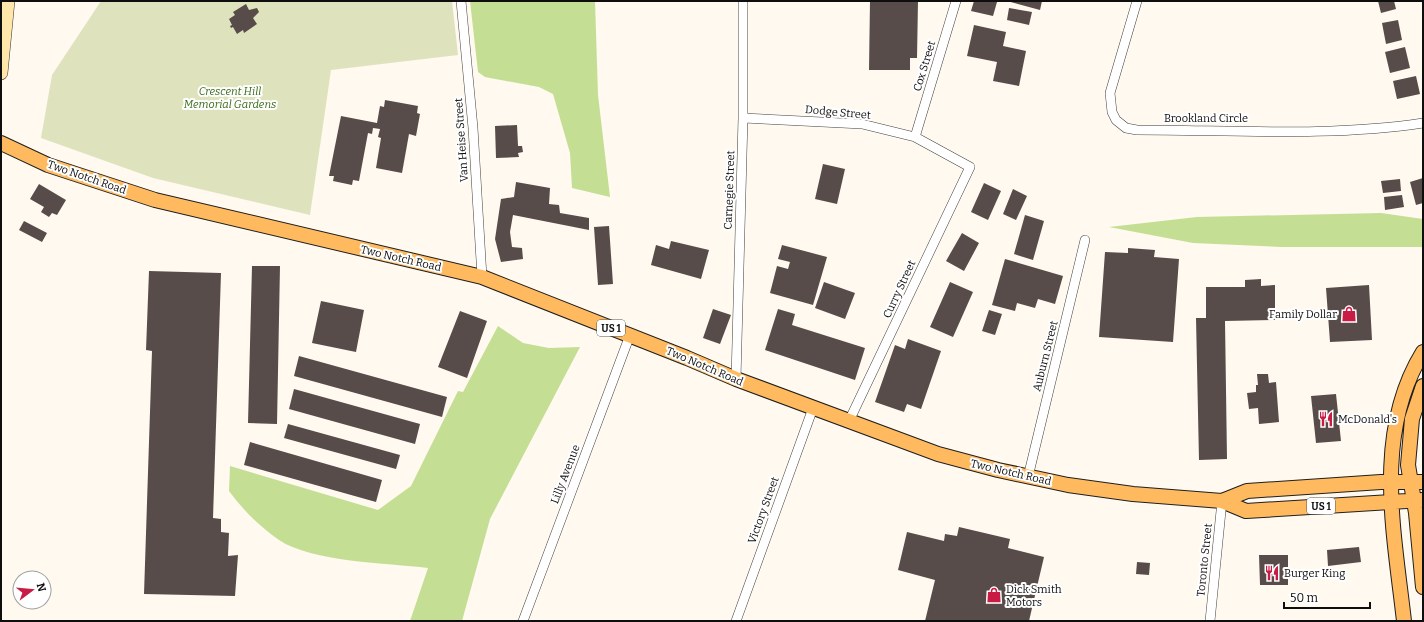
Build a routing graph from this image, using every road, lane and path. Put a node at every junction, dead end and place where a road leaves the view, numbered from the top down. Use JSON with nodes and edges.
{"nodes":[{"id":1,"x":8,"y":1,"type":"edge"},
{"id":2,"x":461,"y":1,"type":"edge"},
{"id":3,"x":743,"y":1,"type":"edge"},
{"id":4,"x":956,"y":1,"type":"edge"},
{"id":5,"x":1137,"y":1,"type":"edge"},
{"id":6,"x":1,"y":73,"type":"edge"},
{"id":7,"x":743,"y":118,"type":"junction"},
{"id":8,"x":1423,"y":123,"type":"edge"},
{"id":9,"x":915,"y":137,"type":"junction"},
{"id":10,"x":1,"y":143,"type":"edge"},
{"id":11,"x":970,"y":167,"type":"joint"},
{"id":12,"x":1085,"y":240,"type":"dead end"},
{"id":13,"x":482,"y":277,"type":"junction"},
{"id":14,"x":630,"y":335,"type":"junction"},
{"id":15,"x":1423,"y":352,"type":"edge"},
{"id":16,"x":736,"y":379,"type":"junction"},
{"id":17,"x":1423,"y":386,"type":"edge"},
{"id":18,"x":813,"y":408,"type":"junction"},
{"id":19,"x":849,"y":421,"type":"junction"},
{"id":20,"x":1028,"y":477,"type":"junction"},
{"id":21,"x":1414,"y":479,"type":"edge"},
{"id":22,"x":1386,"y":482,"type":"junction"},
{"id":23,"x":1418,"y":500,"type":"edge"},
{"id":24,"x":1222,"y":501,"type":"junction"},
{"id":25,"x":1392,"y":502,"type":"junction"},
{"id":26,"x":1423,"y":587,"type":"edge"},
{"id":27,"x":523,"y":621,"type":"edge"},
{"id":28,"x":736,"y":621,"type":"edge"},
{"id":29,"x":1210,"y":621,"type":"edge"},
{"id":30,"x":1404,"y":621,"type":"edge"}],
"edges":[{"from":1,"to":6,"type":"street"},
{"from":2,"to":13,"type":"street","name":"Van Heise Street"},
{"from":3,"to":7,"type":"street","name":"Carnegie Street"},
{"from":4,"to":9,"type":"street","name":"Cox Street"},
{"from":5,"to":8,"type":"street","name":"Brookland Circle"},
{"from":7,"to":9,"type":"street","name":"Dodge Street"},
{"from":7,"to":16,"type":"street","name":"Carnegie Street"},
{"from":9,"to":11,"type":"street","name":"Dodge Street"},
{"from":10,"to":13,"type":"main road","name":"Two Notch Road","number":"US 1"},
{"from":11,"to":19,"type":"street","name":"Curry Street"},
{"from":12,"to":20,"type":"street","name":"Auburn Street"},
{"from":13,"to":14,"type":"main road","name":"Two Notch Road","number":"US 1"},
{"from":14,"to":16,"type":"main road","name":"Two Notch Road","number":"US 1"},
{"from":14,"to":27,"type":"street","name":"Lilly Avenue"},
{"from":15,"to":22,"type":"main road"},
{"from":16,"to":18,"type":"main road","name":"Two Notch Road","number":"US 1"},
{"from":17,"to":21,"type":"main road"},
{"from":18,"to":19,"type":"main road","name":"Two Notch Road","number":"US 1"},
{"from":18,"to":28,"type":"street","name":"Victory Street"},
{"from":19,"to":20,"type":"main road","name":"Two Notch Road","number":"US 1"},
{"from":20,"to":24,"type":"main road","name":"Two Notch Road","number":"US 1"},
{"from":21,"to":22,"type":"main road"},
{"from":21,"to":23,"type":"main road"},
{"from":22,"to":24,"type":"main road"},
{"from":22,"to":25,"type":"main road"},
{"from":23,"to":25,"type":"main road","name":"Two Notch Road","number":"US 1"},
{"from":23,"to":26,"type":"main road"},
{"from":24,"to":25,"type":"main road","name":"Two Notch Road","number":"US 1"},
{"from":24,"to":29,"type":"street","name":"Toronto Street"},
{"from":25,"to":30,"type":"main road"}]}
